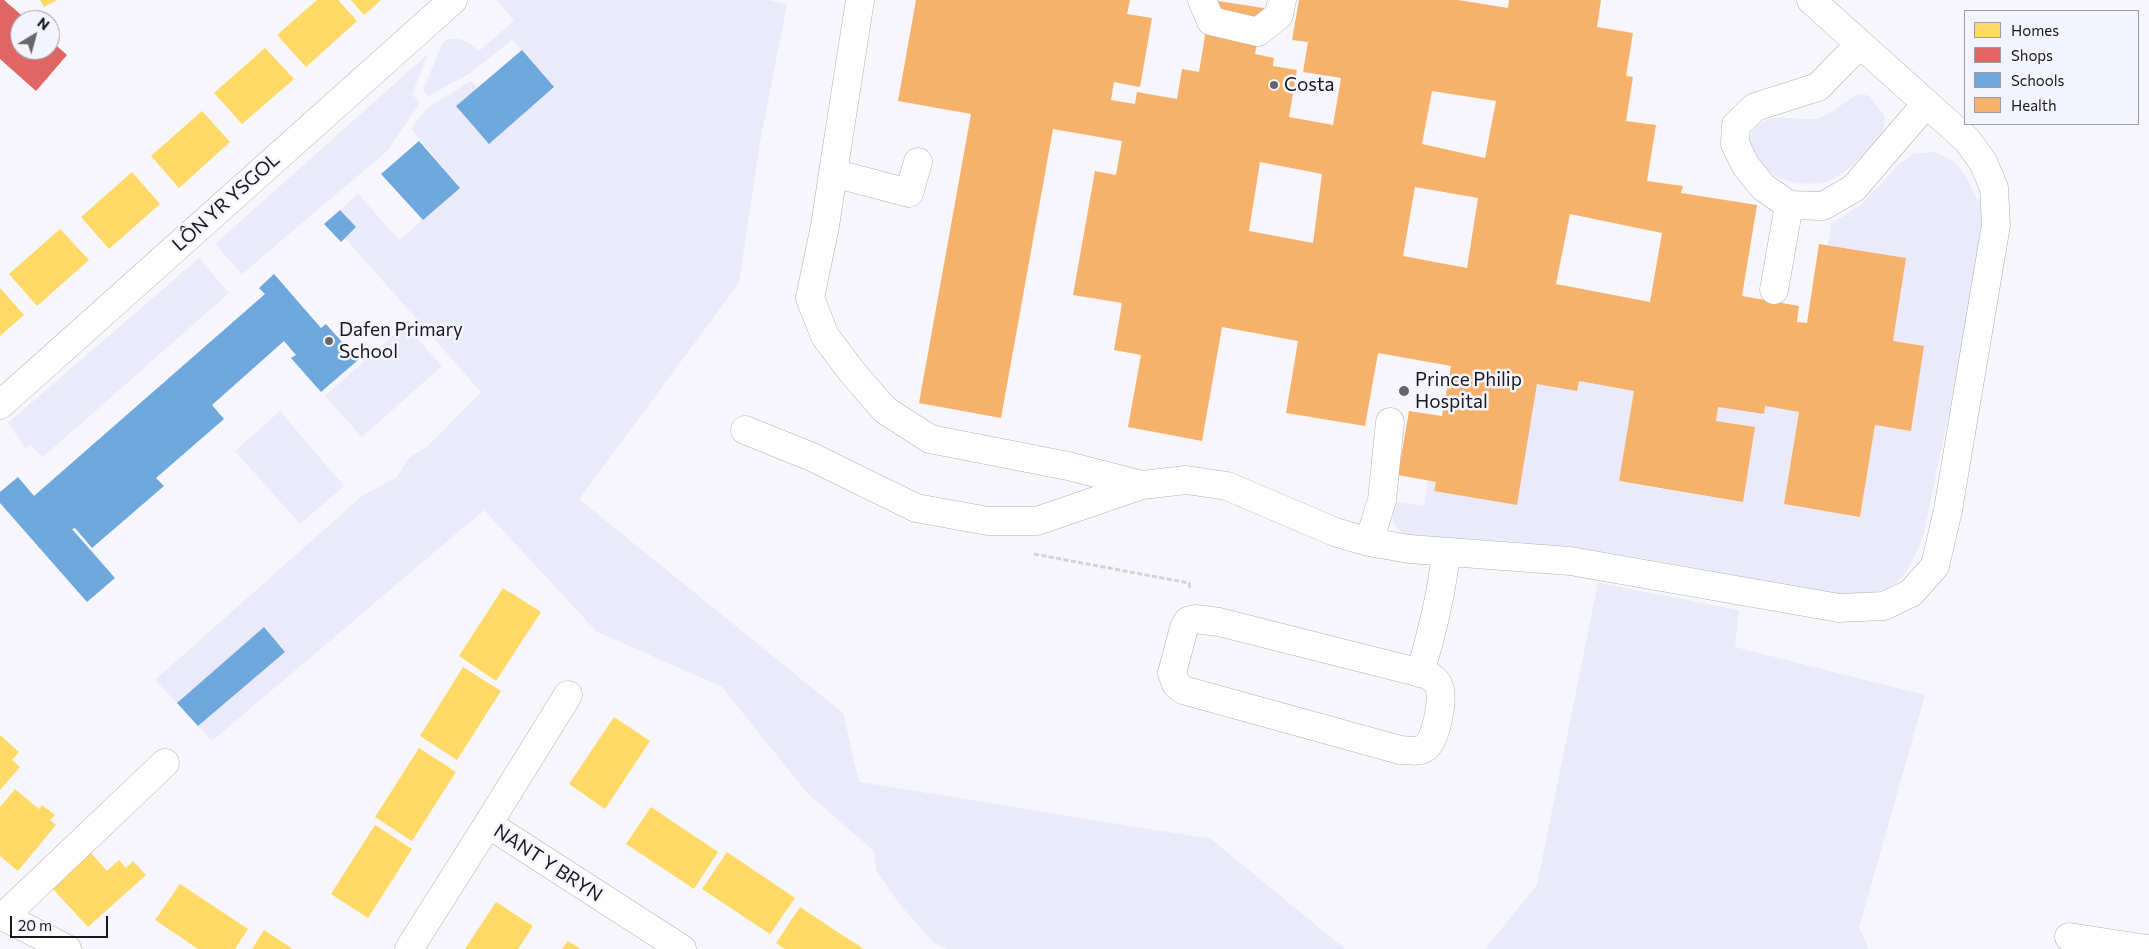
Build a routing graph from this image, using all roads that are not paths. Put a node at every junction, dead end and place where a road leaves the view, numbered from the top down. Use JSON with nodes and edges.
{"nodes":[{"id":1,"x":453,"y":0,"type":"edge"},
{"id":2,"x":860,"y":0,"type":"edge"},
{"id":3,"x":1202,"y":0,"type":"edge"},
{"id":4,"x":1282,"y":0,"type":"edge"},
{"id":5,"x":1811,"y":0,"type":"edge"},
{"id":6,"x":1860,"y":44,"type":"junction"},
{"id":7,"x":1926,"y":104,"type":"junction"},
{"id":8,"x":918,"y":162,"type":"dead end"},
{"id":9,"x":833,"y":173,"type":"junction"},
{"id":10,"x":1789,"y":205,"type":"junction"},
{"id":11,"x":1774,"y":290,"type":"dead end"},
{"id":12,"x":0,"y":405,"type":"edge"},
{"id":13,"x":1390,"y":422,"type":"dead end"},
{"id":14,"x":745,"y":430,"type":"dead end"},
{"id":15,"x":1142,"y":485,"type":"junction"},
{"id":16,"x":1369,"y":542,"type":"junction"},
{"id":17,"x":1446,"y":552,"type":"junction"},
{"id":18,"x":1420,"y":673,"type":"junction"},
{"id":19,"x":568,"y":696,"type":"dead end"},
{"id":20,"x":165,"y":762,"type":"dead end"},
{"id":21,"x":488,"y":824,"type":"junction"},
{"id":22,"x":1,"y":916,"type":"edge"},
{"id":23,"x":2070,"y":937,"type":"dead end"},
{"id":24,"x":67,"y":949,"type":"edge"},
{"id":25,"x":409,"y":949,"type":"edge"},
{"id":26,"x":682,"y":949,"type":"edge"},
{"id":27,"x":2147,"y":949,"type":"edge"}],
"edges":[{"from":1,"to":12,"type":"street","name":"LÔN YR YSGOL"},
{"from":2,"to":9,"type":"street"},
{"from":3,"to":4,"type":"street"},
{"from":5,"to":6,"type":"street"},
{"from":6,"to":7,"type":"street"},
{"from":6,"to":10,"type":"street"},
{"from":7,"to":10,"type":"street"},
{"from":7,"to":17,"type":"street"},
{"from":8,"to":9,"type":"street"},
{"from":9,"to":15,"type":"street"},
{"from":10,"to":11,"type":"street"},
{"from":13,"to":16,"type":"street"},
{"from":14,"to":15,"type":"street"},
{"from":15,"to":16,"type":"street"},
{"from":16,"to":17,"type":"street"},
{"from":17,"to":18,"type":"street"},
{"from":18,"to":18,"type":"street"},
{"from":19,"to":21,"type":"street","name":"NANT Y BRYN"},
{"from":20,"to":22,"type":"street"},
{"from":21,"to":25,"type":"street","name":"NANT Y BRYN"},
{"from":21,"to":26,"type":"street","name":"NANT Y BRYN"},
{"from":22,"to":24,"type":"street"},
{"from":23,"to":27,"type":"street"}]}
